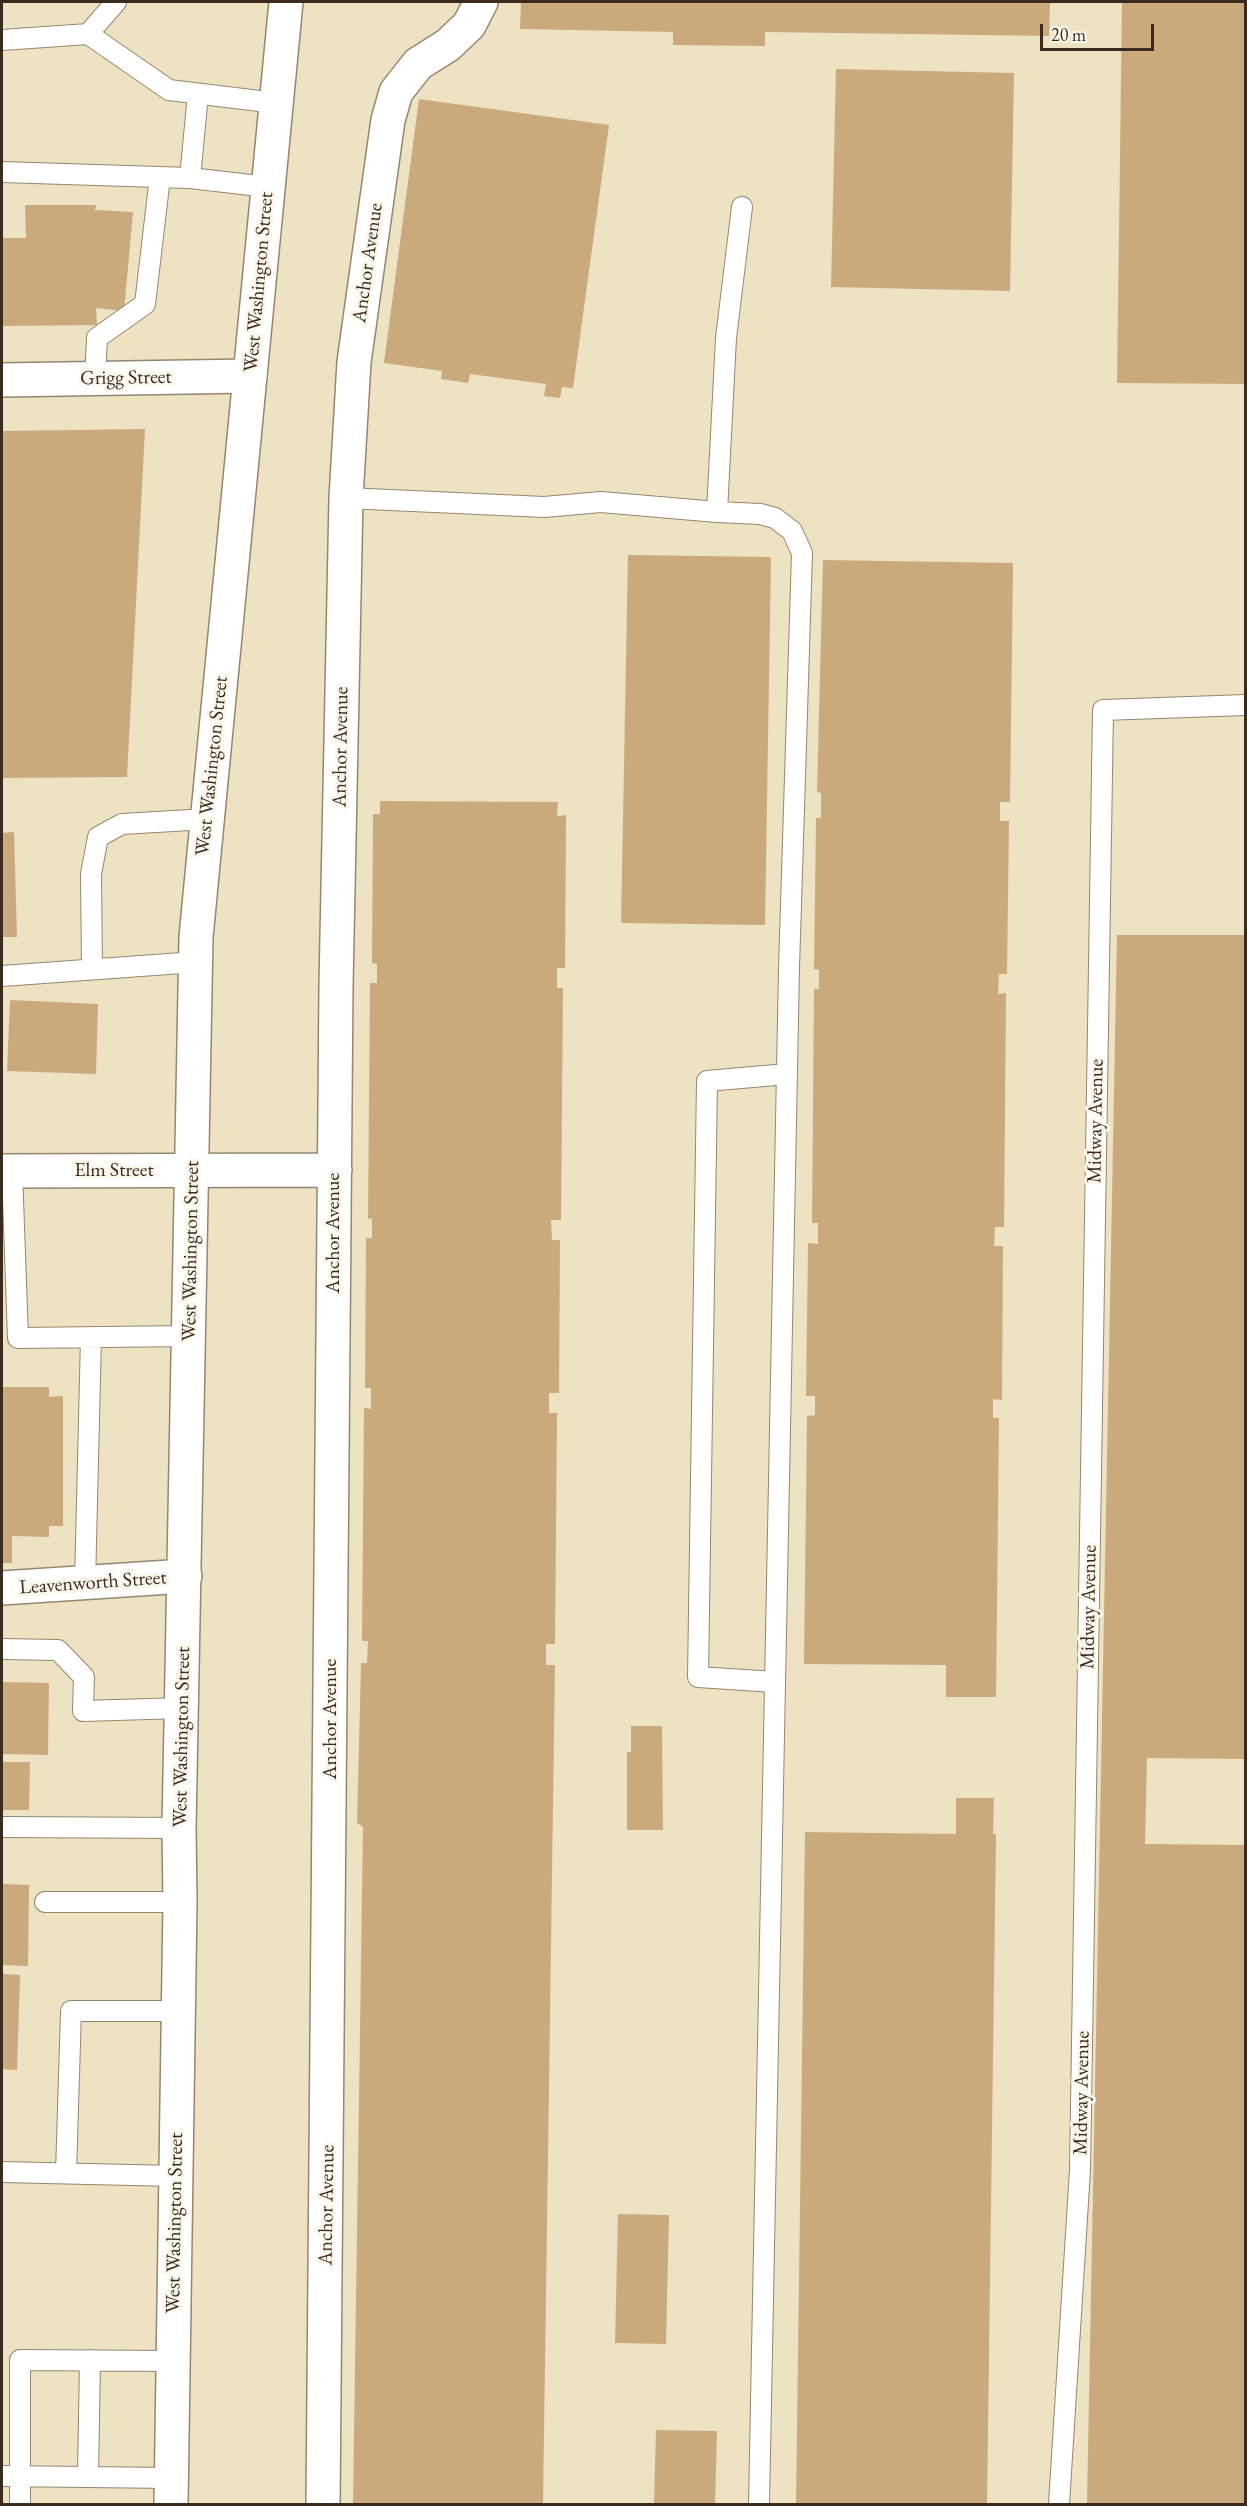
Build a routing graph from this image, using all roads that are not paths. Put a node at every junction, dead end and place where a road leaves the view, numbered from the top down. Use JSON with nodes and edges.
{"nodes":[{"id":1,"x":116,"y":2,"type":"edge"},
{"id":2,"x":286,"y":2,"type":"edge"},
{"id":3,"x":481,"y":2,"type":"edge"},
{"id":4,"x":88,"y":34,"type":"junction"},
{"id":5,"x":2,"y":39,"type":"edge"},
{"id":6,"x":198,"y":93,"type":"junction"},
{"id":7,"x":276,"y":103,"type":"junction"},
{"id":8,"x":2,"y":172,"type":"edge"},
{"id":9,"x":160,"y":177,"type":"junction"},
{"id":10,"x":190,"y":178,"type":"junction"},
{"id":11,"x":268,"y":187,"type":"junction"},
{"id":12,"x":742,"y":207,"type":"dead end"},
{"id":13,"x":250,"y":376,"type":"junction"},
{"id":14,"x":95,"y":379,"type":"junction"},
{"id":15,"x":2,"y":380,"type":"edge"},
{"id":16,"x":346,"y":498,"type":"junction"},
{"id":17,"x":717,"y":512,"type":"junction"},
{"id":18,"x":1245,"y":705,"type":"edge"},
{"id":19,"x":207,"y":819,"type":"junction"},
{"id":20,"x":196,"y":962,"type":"junction"},
{"id":21,"x":92,"y":969,"type":"junction"},
{"id":22,"x":2,"y":976,"type":"edge"},
{"id":23,"x":787,"y":1074,"type":"junction"},
{"id":24,"x":192,"y":1170,"type":"junction"},
{"id":25,"x":335,"y":1170,"type":"junction"},
{"id":26,"x":7,"y":1171,"type":"edge"},
{"id":27,"x":189,"y":1336,"type":"junction"},
{"id":28,"x":90,"y":1337,"type":"junction"},
{"id":29,"x":185,"y":1576,"type":"junction"},
{"id":30,"x":86,"y":1584,"type":"junction"},
{"id":31,"x":2,"y":1588,"type":"edge"},
{"id":32,"x":2,"y":1649,"type":"edge"},
{"id":33,"x":775,"y":1682,"type":"junction"},
{"id":34,"x":182,"y":1708,"type":"junction"},
{"id":35,"x":2,"y":1827,"type":"edge"},
{"id":36,"x":179,"y":1828,"type":"junction"},
{"id":37,"x":45,"y":1902,"type":"dead end"},
{"id":38,"x":180,"y":1902,"type":"junction"},
{"id":39,"x":178,"y":2011,"type":"junction"},
{"id":40,"x":2,"y":2172,"type":"edge"},
{"id":41,"x":66,"y":2173,"type":"junction"},
{"id":42,"x":176,"y":2176,"type":"junction"},
{"id":43,"x":90,"y":2360,"type":"junction"},
{"id":44,"x":172,"y":2361,"type":"junction"},
{"id":45,"x":11,"y":2476,"type":"edge"},
{"id":46,"x":88,"y":2477,"type":"junction"},
{"id":47,"x":171,"y":2491,"type":"edge"},
{"id":48,"x":20,"y":2505,"type":"edge"},
{"id":49,"x":323,"y":2505,"type":"edge"},
{"id":50,"x":759,"y":2505,"type":"edge"},
{"id":51,"x":1059,"y":2505,"type":"edge"}],
"edges":[{"from":1,"to":4,"type":"lane"},
{"from":2,"to":7,"type":"street","name":"West Washington Street"},
{"from":3,"to":16,"type":"street","name":"Anchor Avenue"},
{"from":4,"to":5,"type":"lane"},
{"from":4,"to":6,"type":"lane"},
{"from":6,"to":7,"type":"lane"},
{"from":6,"to":10,"type":"lane"},
{"from":7,"to":11,"type":"street","name":"West Washington Street"},
{"from":8,"to":9,"type":"lane"},
{"from":9,"to":10,"type":"lane"},
{"from":9,"to":14,"type":"lane"},
{"from":10,"to":11,"type":"lane"},
{"from":11,"to":13,"type":"street","name":"West Washington Street"},
{"from":12,"to":17,"type":"lane"},
{"from":13,"to":14,"type":"street","name":"Grigg Street"},
{"from":13,"to":19,"type":"street","name":"West Washington Street"},
{"from":14,"to":15,"type":"street","name":"Grigg Street"},
{"from":16,"to":17,"type":"lane"},
{"from":16,"to":25,"type":"street","name":"Anchor Avenue"},
{"from":17,"to":23,"type":"lane"},
{"from":18,"to":51,"type":"lane","name":"Midway Avenue"},
{"from":19,"to":20,"type":"street","name":"West Washington Street"},
{"from":19,"to":21,"type":"lane"},
{"from":20,"to":21,"type":"lane"},
{"from":20,"to":24,"type":"street","name":"West Washington Street"},
{"from":21,"to":22,"type":"lane"},
{"from":23,"to":33,"type":"lane"},
{"from":23,"to":33,"type":"lane"},
{"from":24,"to":25,"type":"street","name":"Elm Street"},
{"from":24,"to":26,"type":"street","name":"Elm Street"},
{"from":24,"to":27,"type":"street","name":"West Washington Street"},
{"from":25,"to":49,"type":"street","name":"Anchor Avenue"},
{"from":26,"to":28,"type":"lane"},
{"from":27,"to":28,"type":"lane"},
{"from":27,"to":29,"type":"street","name":"West Washington Street"},
{"from":28,"to":30,"type":"lane"},
{"from":29,"to":30,"type":"street","name":"Leavenworth Street"},
{"from":29,"to":34,"type":"street","name":"West Washington Street"},
{"from":30,"to":31,"type":"street","name":"Leavenworth Street"},
{"from":32,"to":34,"type":"lane"},
{"from":33,"to":50,"type":"lane"},
{"from":34,"to":36,"type":"street","name":"West Washington Street"},
{"from":35,"to":36,"type":"lane"},
{"from":36,"to":38,"type":"street","name":"West Washington Street"},
{"from":37,"to":38,"type":"lane"},
{"from":38,"to":39,"type":"street","name":"West Washington Street"},
{"from":39,"to":41,"type":"lane"},
{"from":39,"to":42,"type":"street","name":"West Washington Street"},
{"from":40,"to":41,"type":"lane"},
{"from":41,"to":42,"type":"lane"},
{"from":42,"to":44,"type":"street","name":"West Washington Street"},
{"from":43,"to":44,"type":"lane"},
{"from":43,"to":45,"type":"lane"},
{"from":43,"to":46,"type":"lane"},
{"from":44,"to":47,"type":"street","name":"West Washington Street"},
{"from":45,"to":46,"type":"lane"},
{"from":45,"to":48,"type":"lane"},
{"from":46,"to":47,"type":"lane"}]}
